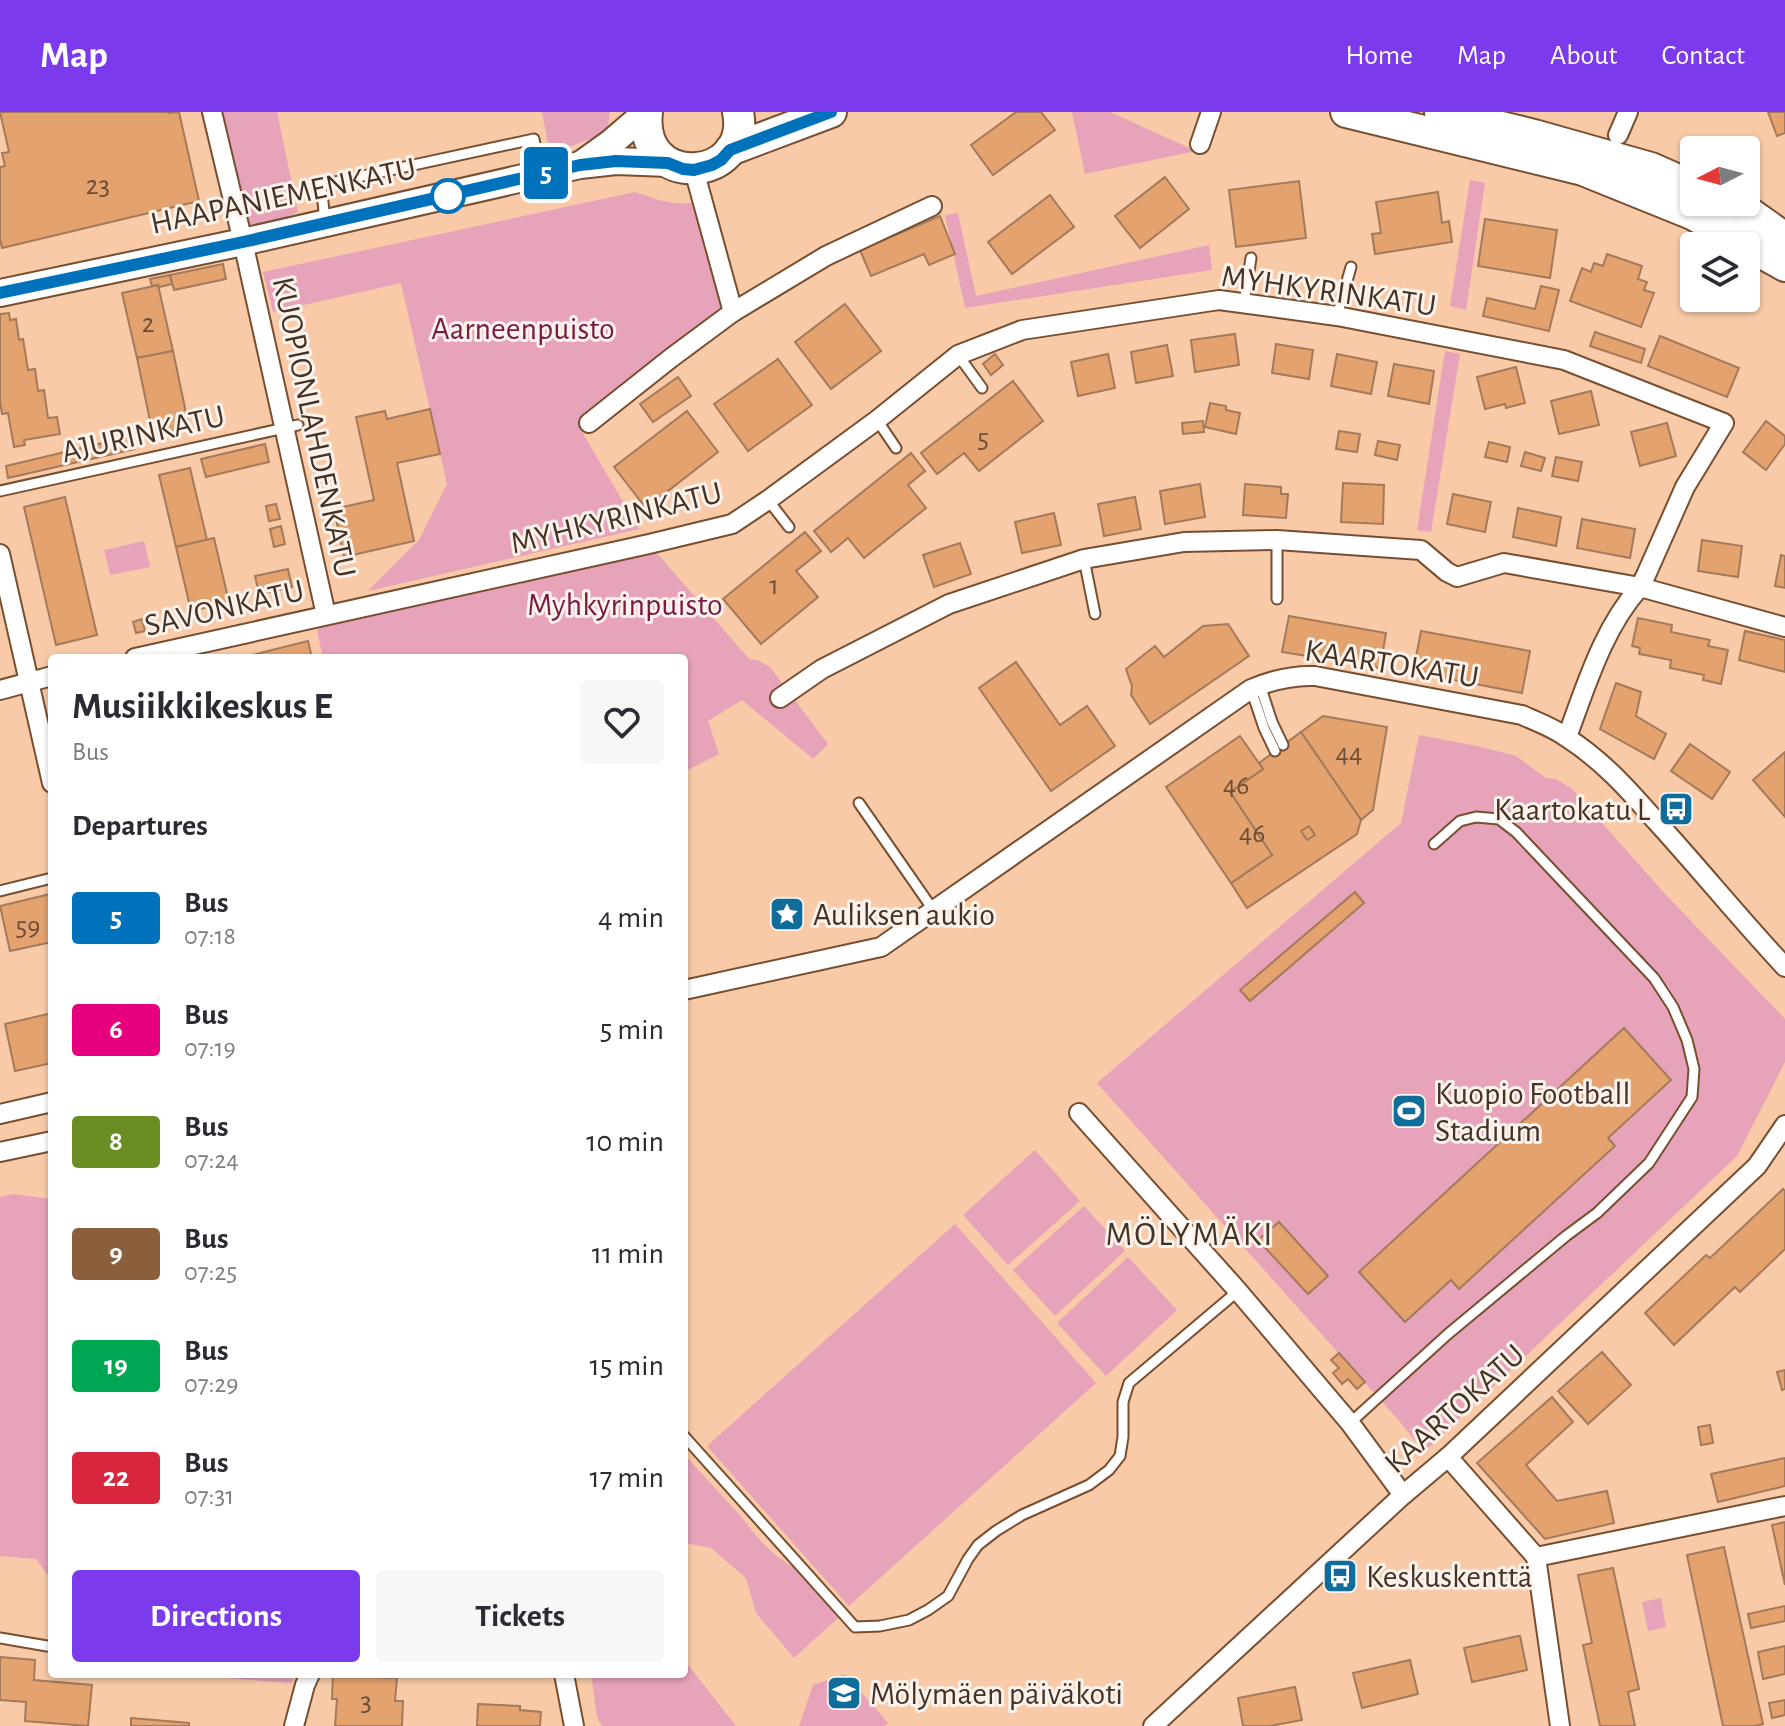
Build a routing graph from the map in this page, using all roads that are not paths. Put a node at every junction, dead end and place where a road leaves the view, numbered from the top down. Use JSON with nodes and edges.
{"nodes":[{"id":1,"x":212,"y":112,"type":"edge"},
{"id":2,"x":646,"y":112,"type":"edge"},
{"id":3,"x":738,"y":112,"type":"edge"},
{"id":4,"x":831,"y":112,"type":"edge"},
{"id":5,"x":1211,"y":112,"type":"edge"},
{"id":6,"x":1346,"y":112,"type":"edge"},
{"id":7,"x":1440,"y":112,"type":"edge"},
{"id":8,"x":1628,"y":112,"type":"edge"},
{"id":9,"x":1618,"y":135,"type":"dead end"},
{"id":10,"x":1200,"y":144,"type":"dead end"},
{"id":11,"x":730,"y":150,"type":"junction"},
{"id":12,"x":580,"y":165,"type":"junction"},
{"id":13,"x":681,"y":166,"type":"junction"},
{"id":14,"x":541,"y":174,"type":"junction"},
{"id":15,"x":1680,"y":181,"type":"edge"},
{"id":16,"x":932,"y":206,"type":"dead end"},
{"id":17,"x":1754,"y":216,"type":"edge"},
{"id":18,"x":325,"y":223,"type":"junction"},
{"id":19,"x":1785,"y":238,"type":"edge"},
{"id":20,"x":243,"y":242,"type":"junction"},
{"id":21,"x":1251,"y":258,"type":"dead end"},
{"id":22,"x":1785,"y":266,"type":"edge"},
{"id":23,"x":1351,"y":267,"type":"dead end"},
{"id":24,"x":0,"y":293,"type":"edge"},
{"id":25,"x":1244,"y":303,"type":"junction"},
{"id":26,"x":733,"y":312,"type":"junction"},
{"id":27,"x":1337,"y":316,"type":"junction"},
{"id":28,"x":958,"y":355,"type":"junction"},
{"id":29,"x":982,"y":388,"type":"dead end"},
{"id":30,"x":877,"y":420,"type":"junction"},
{"id":31,"x":589,"y":423,"type":"dead end"},
{"id":32,"x":291,"y":426,"type":"junction"},
{"id":33,"x":896,"y":448,"type":"dead end"},
{"id":34,"x":0,"y":491,"type":"edge"},
{"id":35,"x":768,"y":500,"type":"junction"},
{"id":36,"x":789,"y":527,"type":"dead end"},
{"id":37,"x":1277,"y":540,"type":"junction"},
{"id":38,"x":0,"y":554,"type":"edge"},
{"id":39,"x":1084,"y":559,"type":"junction"},
{"id":40,"x":1640,"y":587,"type":"junction"},
{"id":41,"x":1277,"y":599,"type":"dead end"},
{"id":42,"x":1095,"y":614,"type":"dead end"},
{"id":43,"x":326,"y":615,"type":"junction"},
{"id":44,"x":1785,"y":627,"type":"edge"},
{"id":45,"x":153,"y":654,"type":"edge"},
{"id":46,"x":48,"y":677,"type":"edge"},
{"id":47,"x":30,"y":682,"type":"junction"},
{"id":48,"x":1255,"y":687,"type":"junction"},
{"id":49,"x":0,"y":690,"type":"edge"},
{"id":50,"x":780,"y":698,"type":"dead end"},
{"id":51,"x":1567,"y":737,"type":"junction"},
{"id":52,"x":1279,"y":748,"type":"dead end"},
{"id":53,"x":48,"y":765,"type":"edge"},
{"id":54,"x":859,"y":803,"type":"dead end"},
{"id":55,"x":1434,"y":844,"type":"dead end"},
{"id":56,"x":48,"y":879,"type":"edge"},
{"id":57,"x":0,"y":891,"type":"edge"},
{"id":58,"x":934,"y":911,"type":"junction"},
{"id":59,"x":1785,"y":967,"type":"edge"},
{"id":60,"x":688,"y":989,"type":"edge"},
{"id":61,"x":48,"y":1103,"type":"edge"},
{"id":62,"x":1079,"y":1113,"type":"dead end"},
{"id":63,"x":0,"y":1114,"type":"edge"},
{"id":64,"x":1784,"y":1130,"type":"edge"},
{"id":65,"x":48,"y":1142,"type":"edge"},
{"id":66,"x":0,"y":1152,"type":"edge"},
{"id":67,"x":1238,"y":1291,"type":"junction"},
{"id":68,"x":1350,"y":1423,"type":"junction"},
{"id":69,"x":688,"y":1440,"type":"edge"},
{"id":70,"x":1448,"y":1457,"type":"junction"},
{"id":71,"x":1403,"y":1495,"type":"junction"},
{"id":72,"x":1785,"y":1506,"type":"edge"},
{"id":73,"x":1536,"y":1557,"type":"junction"},
{"id":74,"x":0,"y":1638,"type":"edge"},
{"id":75,"x":47,"y":1646,"type":"dead end"},
{"id":76,"x":308,"y":1678,"type":"edge"},
{"id":77,"x":565,"y":1678,"type":"edge"},
{"id":78,"x":294,"y":1726,"type":"edge"},
{"id":79,"x":574,"y":1726,"type":"edge"},
{"id":80,"x":1153,"y":1726,"type":"edge"},
{"id":81,"x":1560,"y":1726,"type":"edge"}],
"edges":[{"from":1,"to":20,"type":"street","name":"KUOPIONLAHDENKATU"},
{"from":2,"to":12,"type":"main road","name":"HAAPANIEMENKATU"},
{"from":2,"to":13,"type":"main road"},
{"from":3,"to":11,"type":"main road"},
{"from":4,"to":11,"type":"main road"},
{"from":5,"to":10,"type":"street"},
{"from":6,"to":22,"type":"main road"},
{"from":7,"to":15,"type":"main road"},
{"from":8,"to":9,"type":"street"},
{"from":11,"to":13,"type":"main road"},
{"from":12,"to":13,"type":"main road","name":"HAAPANIEMENKATU"},
{"from":12,"to":14,"type":"main road","name":"HAAPANIEMENKATU"},
{"from":13,"to":26,"type":"street"},
{"from":14,"to":18,"type":"main road","name":"HAAPANIEMENKATU"},
{"from":14,"to":18,"type":"lane"},
{"from":16,"to":26,"type":"street"},
{"from":17,"to":19,"type":"main road"},
{"from":18,"to":20,"type":"main road","name":"HAAPANIEMENKATU"},
{"from":20,"to":24,"type":"main road","name":"HAAPANIEMENKATU"},
{"from":20,"to":32,"type":"street","name":"KUOPIONLAHDENKATU"},
{"from":21,"to":25,"type":"lane"},
{"from":23,"to":27,"type":"lane"},
{"from":25,"to":27,"type":"street","name":"MYHKYRINKATU"},
{"from":25,"to":28,"type":"street","name":"MYHKYRINKATU"},
{"from":26,"to":31,"type":"street"},
{"from":27,"to":40,"type":"street","name":"MYHKYRINKATU"},
{"from":28,"to":29,"type":"lane"},
{"from":28,"to":30,"type":"street","name":"MYHKYRINKATU"},
{"from":30,"to":33,"type":"lane"},
{"from":30,"to":35,"type":"street","name":"MYHKYRINKATU"},
{"from":32,"to":34,"type":"lane","name":"AJURINKATU"},
{"from":32,"to":43,"type":"street","name":"KUOPIONLAHDENKATU"},
{"from":35,"to":36,"type":"lane"},
{"from":35,"to":43,"type":"street","name":"MYHKYRINKATU"},
{"from":37,"to":39,"type":"street"},
{"from":37,"to":40,"type":"street"},
{"from":37,"to":41,"type":"lane"},
{"from":38,"to":47,"type":"street"},
{"from":39,"to":42,"type":"lane"},
{"from":39,"to":50,"type":"street"},
{"from":40,"to":44,"type":"street"},
{"from":40,"to":51,"type":"street"},
{"from":43,"to":45,"type":"street","name":"SAVONKATU"},
{"from":46,"to":47,"type":"street"},
{"from":47,"to":49,"type":"street"},
{"from":47,"to":53,"type":"street"},
{"from":48,"to":51,"type":"street","name":"KAARTOKATU"},
{"from":48,"to":52,"type":"lane"},
{"from":48,"to":58,"type":"street","name":"KAARTOKATU"},
{"from":51,"to":59,"type":"street","name":"KAARTOKATU"},
{"from":54,"to":58,"type":"lane"},
{"from":55,"to":68,"type":"lane"},
{"from":56,"to":57,"type":"lane"},
{"from":58,"to":60,"type":"street","name":"KAARTOKATU"},
{"from":61,"to":63,"type":"street"},
{"from":62,"to":67,"type":"street"},
{"from":64,"to":70,"type":"street","name":"KAARTOKATU"},
{"from":65,"to":66,"type":"street"},
{"from":67,"to":68,"type":"street"},
{"from":67,"to":69,"type":"lane"},
{"from":68,"to":71,"type":"street"},
{"from":70,"to":71,"type":"street","name":"KAARTOKATU"},
{"from":70,"to":73,"type":"street"},
{"from":71,"to":80,"type":"street","name":"KAARTOKATU"},
{"from":72,"to":73,"type":"street"},
{"from":73,"to":81,"type":"street"},
{"from":74,"to":75,"type":"lane"},
{"from":76,"to":78,"type":"street"},
{"from":77,"to":79,"type":"street"}]}
